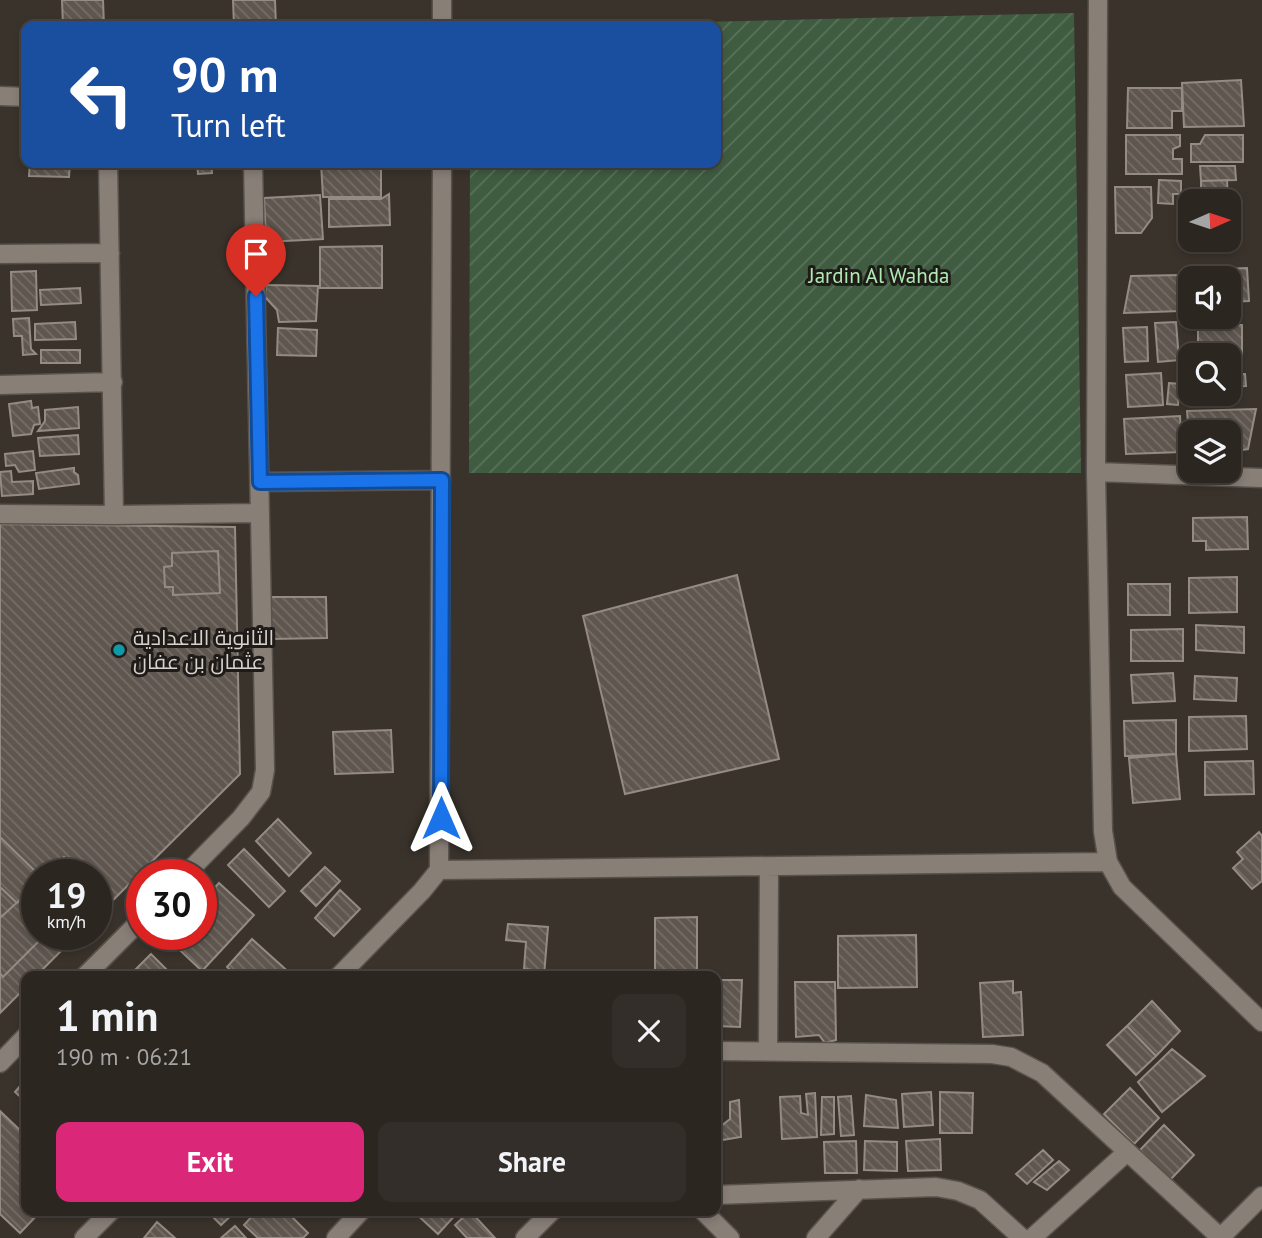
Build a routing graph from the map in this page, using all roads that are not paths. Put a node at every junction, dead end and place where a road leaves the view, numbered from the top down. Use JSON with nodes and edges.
{"nodes":[{"id":1,"x":442,"y":0,"type":"edge"},
{"id":2,"x":1098,"y":0,"type":"edge"},
{"id":3,"x":442,"y":21,"type":"edge"},
{"id":4,"x":0,"y":96,"type":"edge"},
{"id":5,"x":21,"y":97,"type":"edge"},
{"id":6,"x":108,"y":168,"type":"edge"},
{"id":7,"x":253,"y":168,"type":"edge"},
{"id":8,"x":442,"y":168,"type":"edge"},
{"id":9,"x":110,"y":253,"type":"junction"},
{"id":10,"x":0,"y":254,"type":"edge"},
{"id":11,"x":113,"y":382,"type":"junction"},
{"id":12,"x":0,"y":385,"type":"edge"},
{"id":13,"x":1096,"y":472,"type":"junction"},
{"id":14,"x":1262,"y":478,"type":"edge"},
{"id":15,"x":442,"y":480,"type":"junction"},
{"id":16,"x":260,"y":482,"type":"junction"},
{"id":17,"x":260,"y":513,"type":"junction"},
{"id":18,"x":0,"y":514,"type":"edge"},
{"id":19,"x":114,"y":515,"type":"junction"},
{"id":20,"x":201,"y":859,"type":"edge"},
{"id":21,"x":1108,"y":862,"type":"junction"},
{"id":22,"x":769,"y":868,"type":"junction"},
{"id":23,"x":439,"y":870,"type":"junction"},
{"id":24,"x":126,"y":935,"type":"edge"},
{"id":25,"x":90,"y":971,"type":"edge"},
{"id":26,"x":344,"y":971,"type":"edge"},
{"id":27,"x":1262,"y":1022,"type":"edge"},
{"id":28,"x":21,"y":1041,"type":"edge"},
{"id":29,"x":721,"y":1051,"type":"edge"},
{"id":30,"x":768,"y":1051,"type":"junction"},
{"id":31,"x":0,"y":1063,"type":"edge"},
{"id":32,"x":1127,"y":1152,"type":"junction"},
{"id":33,"x":859,"y":1189,"type":"junction"},
{"id":34,"x":721,"y":1195,"type":"edge"},
{"id":35,"x":1262,"y":1196,"type":"edge"},
{"id":36,"x":106,"y":1216,"type":"edge"},
{"id":37,"x":357,"y":1216,"type":"edge"},
{"id":38,"x":549,"y":1216,"type":"edge"},
{"id":39,"x":709,"y":1216,"type":"edge"},
{"id":40,"x":537,"y":1234,"type":"edge"},
{"id":41,"x":84,"y":1238,"type":"edge"},
{"id":42,"x":336,"y":1238,"type":"edge"},
{"id":43,"x":730,"y":1238,"type":"edge"},
{"id":44,"x":816,"y":1238,"type":"edge"},
{"id":45,"x":1022,"y":1238,"type":"edge"},
{"id":46,"x":1032,"y":1238,"type":"edge"},
{"id":47,"x":1221,"y":1238,"type":"edge"}],
"edges":[{"from":1,"to":3,"type":"street"},
{"from":2,"to":13,"type":"street"},
{"from":4,"to":5,"type":"street"},
{"from":6,"to":9,"type":"street"},
{"from":7,"to":16,"type":"street"},
{"from":8,"to":15,"type":"street"},
{"from":9,"to":10,"type":"street"},
{"from":9,"to":11,"type":"street"},
{"from":11,"to":12,"type":"street"},
{"from":11,"to":19,"type":"street"},
{"from":13,"to":14,"type":"street"},
{"from":13,"to":21,"type":"street"},
{"from":15,"to":16,"type":"street"},
{"from":15,"to":23,"type":"street"},
{"from":16,"to":17,"type":"street"},
{"from":17,"to":19,"type":"street"},
{"from":17,"to":20,"type":"street"},
{"from":18,"to":19,"type":"street"},
{"from":21,"to":22,"type":"street"},
{"from":21,"to":27,"type":"street"},
{"from":22,"to":23,"type":"street"},
{"from":22,"to":30,"type":"street"},
{"from":23,"to":26,"type":"street"},
{"from":24,"to":25,"type":"street"},
{"from":28,"to":31,"type":"street"},
{"from":29,"to":30,"type":"street"},
{"from":30,"to":32,"type":"street"},
{"from":32,"to":46,"type":"street"},
{"from":32,"to":47,"type":"street"},
{"from":33,"to":34,"type":"street"},
{"from":33,"to":44,"type":"street"},
{"from":33,"to":45,"type":"street"},
{"from":35,"to":47,"type":"street"},
{"from":36,"to":41,"type":"street"},
{"from":37,"to":42,"type":"street"},
{"from":38,"to":40,"type":"street"},
{"from":39,"to":43,"type":"street"}]}
